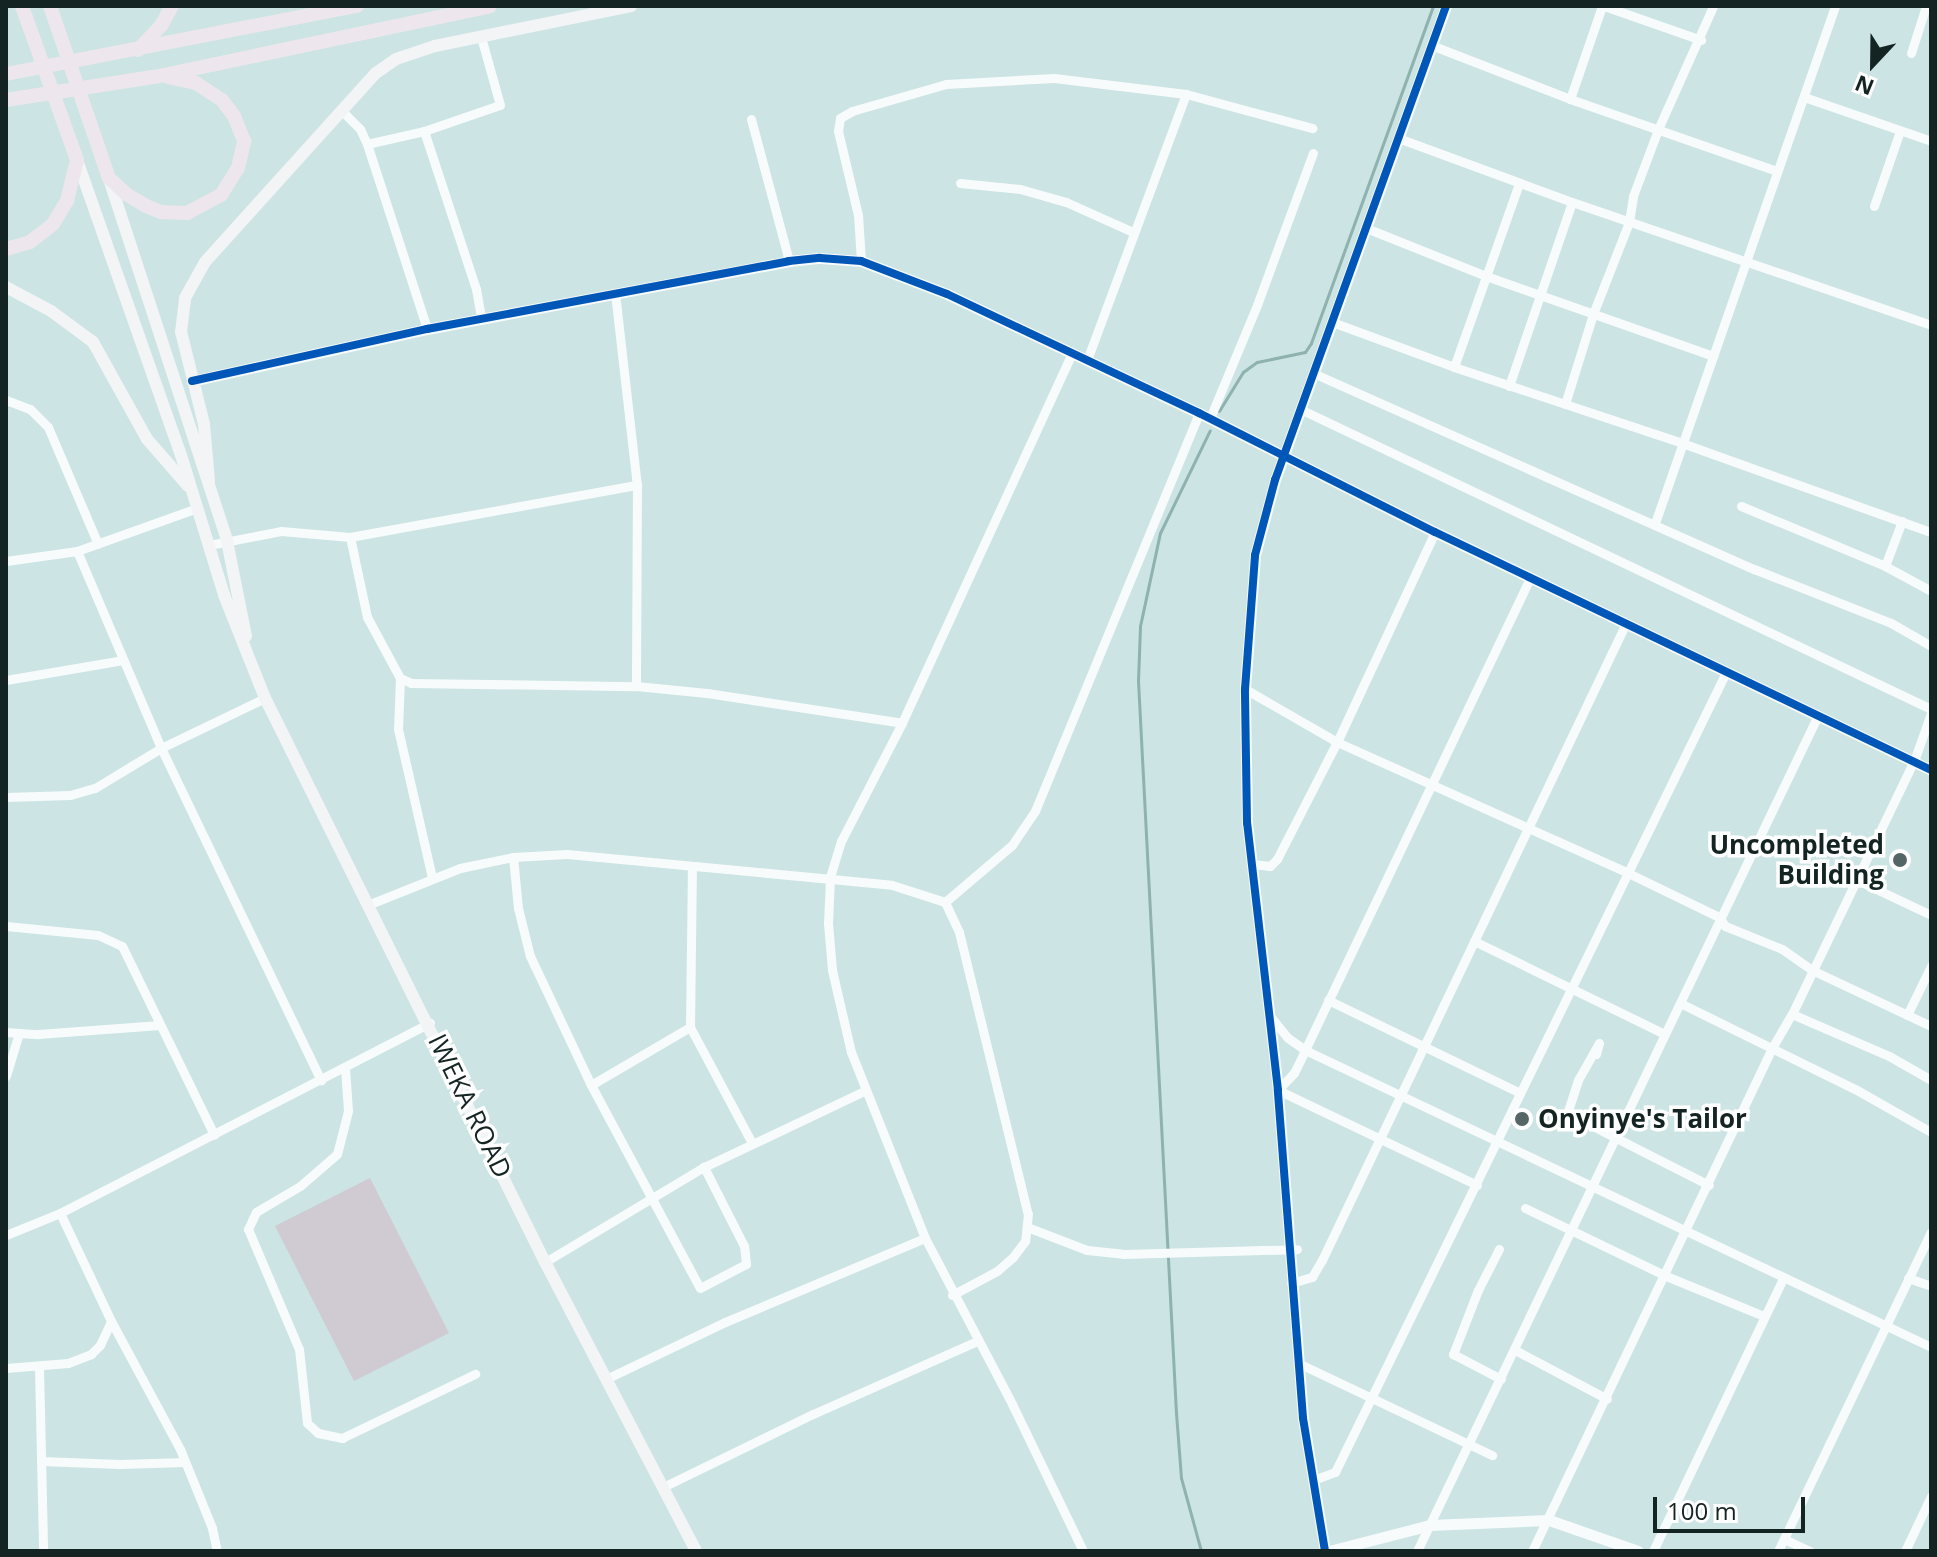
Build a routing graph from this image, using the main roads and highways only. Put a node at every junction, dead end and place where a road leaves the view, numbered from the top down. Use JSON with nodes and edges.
{"nodes":[{"id":1,"x":22,"y":6,"type":"edge"},
{"id":2,"x":50,"y":6,"type":"edge"},
{"id":3,"x":172,"y":6,"type":"edge"},
{"id":4,"x":357,"y":6,"type":"edge"},
{"id":5,"x":490,"y":6,"type":"edge"},
{"id":6,"x":631,"y":6,"type":"edge"},
{"id":7,"x":137,"y":50,"type":"junction"},
{"id":8,"x":6,"y":74,"type":"edge"},
{"id":9,"x":159,"y":76,"type":"junction"},
{"id":10,"x":8,"y":100,"type":"edge"},
{"id":11,"x":77,"y":160,"type":"junction"},
{"id":12,"x":109,"y":178,"type":"junction"},
{"id":13,"x":6,"y":249,"type":"edge"},
{"id":14,"x":6,"y":287,"type":"edge"},
{"id":15,"x":209,"y":481,"type":"junction"},
{"id":16,"x":192,"y":489,"type":"junction"},
{"id":17,"x":250,"y":659,"type":"junction"},
{"id":18,"x":696,"y":1551,"type":"edge"}],
"edges":[{"from":1,"to":11,"type":"highway"},
{"from":2,"to":12,"type":"highway"},
{"from":3,"to":7,"type":"highway"},
{"from":4,"to":7,"type":"highway"},
{"from":5,"to":9,"type":"highway"},
{"from":6,"to":15,"type":"main road"},
{"from":7,"to":8,"type":"highway"},
{"from":9,"to":10,"type":"highway"},
{"from":9,"to":12,"type":"highway"},
{"from":11,"to":13,"type":"highway"},
{"from":11,"to":16,"type":"main road"},
{"from":12,"to":15,"type":"main road"},
{"from":14,"to":16,"type":"main road"},
{"from":15,"to":17,"type":"main road"},
{"from":16,"to":17,"type":"main road"},
{"from":17,"to":18,"type":"main road","name":"IWEKA ROAD"}]}
